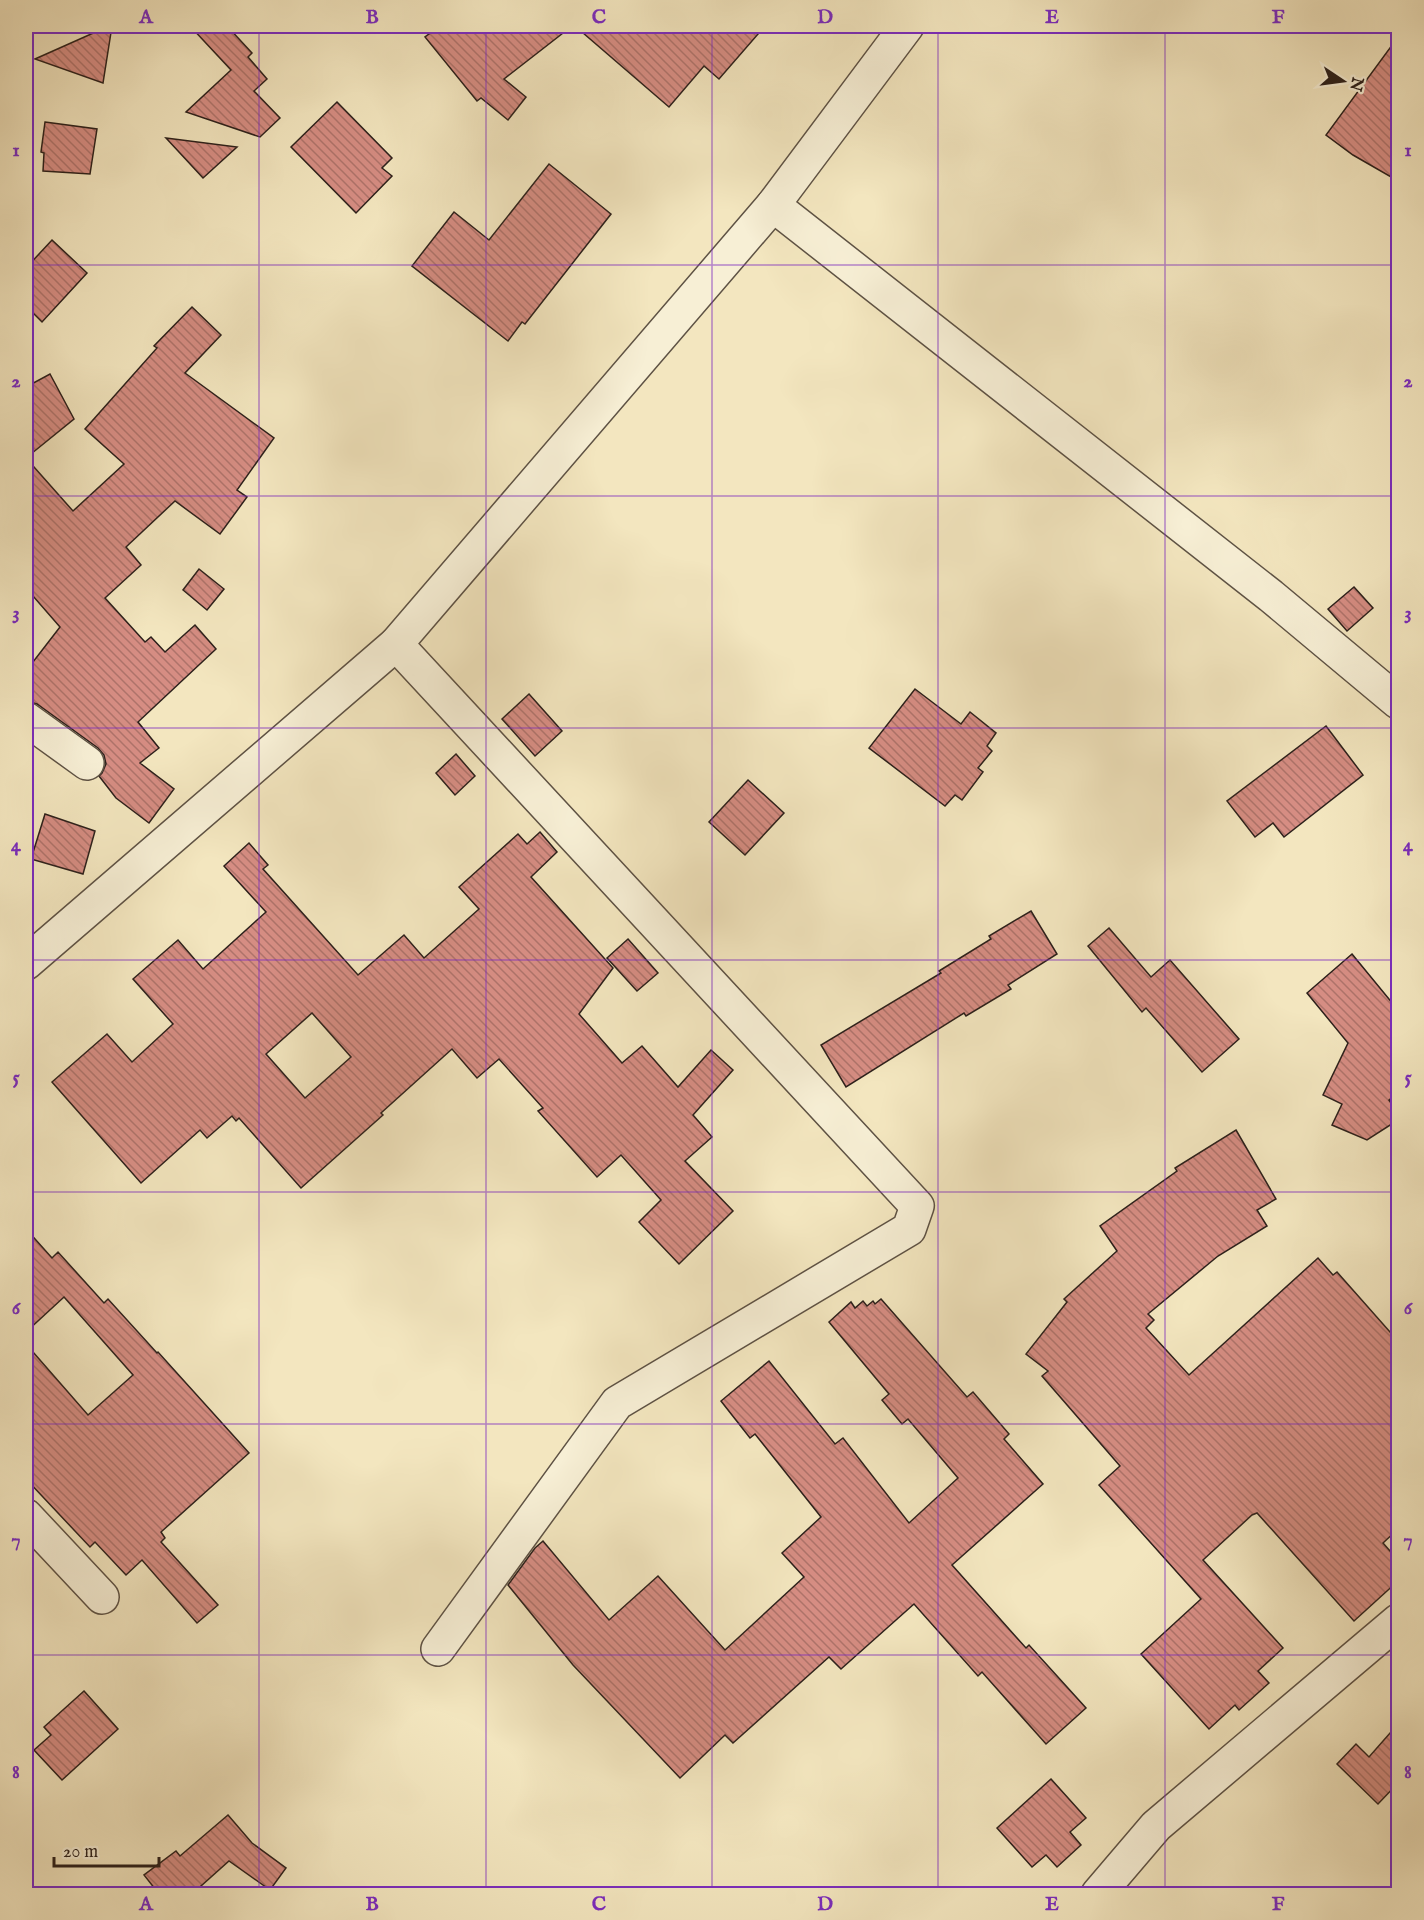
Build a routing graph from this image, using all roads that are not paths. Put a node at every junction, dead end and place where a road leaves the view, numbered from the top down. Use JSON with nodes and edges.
{"nodes":[{"id":1,"x":907,"y":26,"type":"edge"},
{"id":2,"x":773,"y":206,"type":"junction"},
{"id":3,"x":396,"y":644,"type":"junction"},
{"id":4,"x":1398,"y":702,"type":"edge"},
{"id":5,"x":26,"y":719,"type":"edge"},
{"id":6,"x":87,"y":763,"type":"dead end"},
{"id":7,"x":26,"y":963,"type":"edge"},
{"id":8,"x":26,"y":1516,"type":"edge"},
{"id":9,"x":102,"y":1597,"type":"dead end"},
{"id":10,"x":1398,"y":1621,"type":"edge"},
{"id":11,"x":438,"y":1649,"type":"dead end"},
{"id":12,"x":1098,"y":1894,"type":"edge"}],
"edges":[{"from":1,"to":2,"type":"street"},
{"from":2,"to":3,"type":"street"},
{"from":2,"to":4,"type":"street"},
{"from":3,"to":7,"type":"street"},
{"from":3,"to":11,"type":"street"},
{"from":5,"to":6,"type":"street"},
{"from":8,"to":9,"type":"street"},
{"from":10,"to":12,"type":"street"}]}
